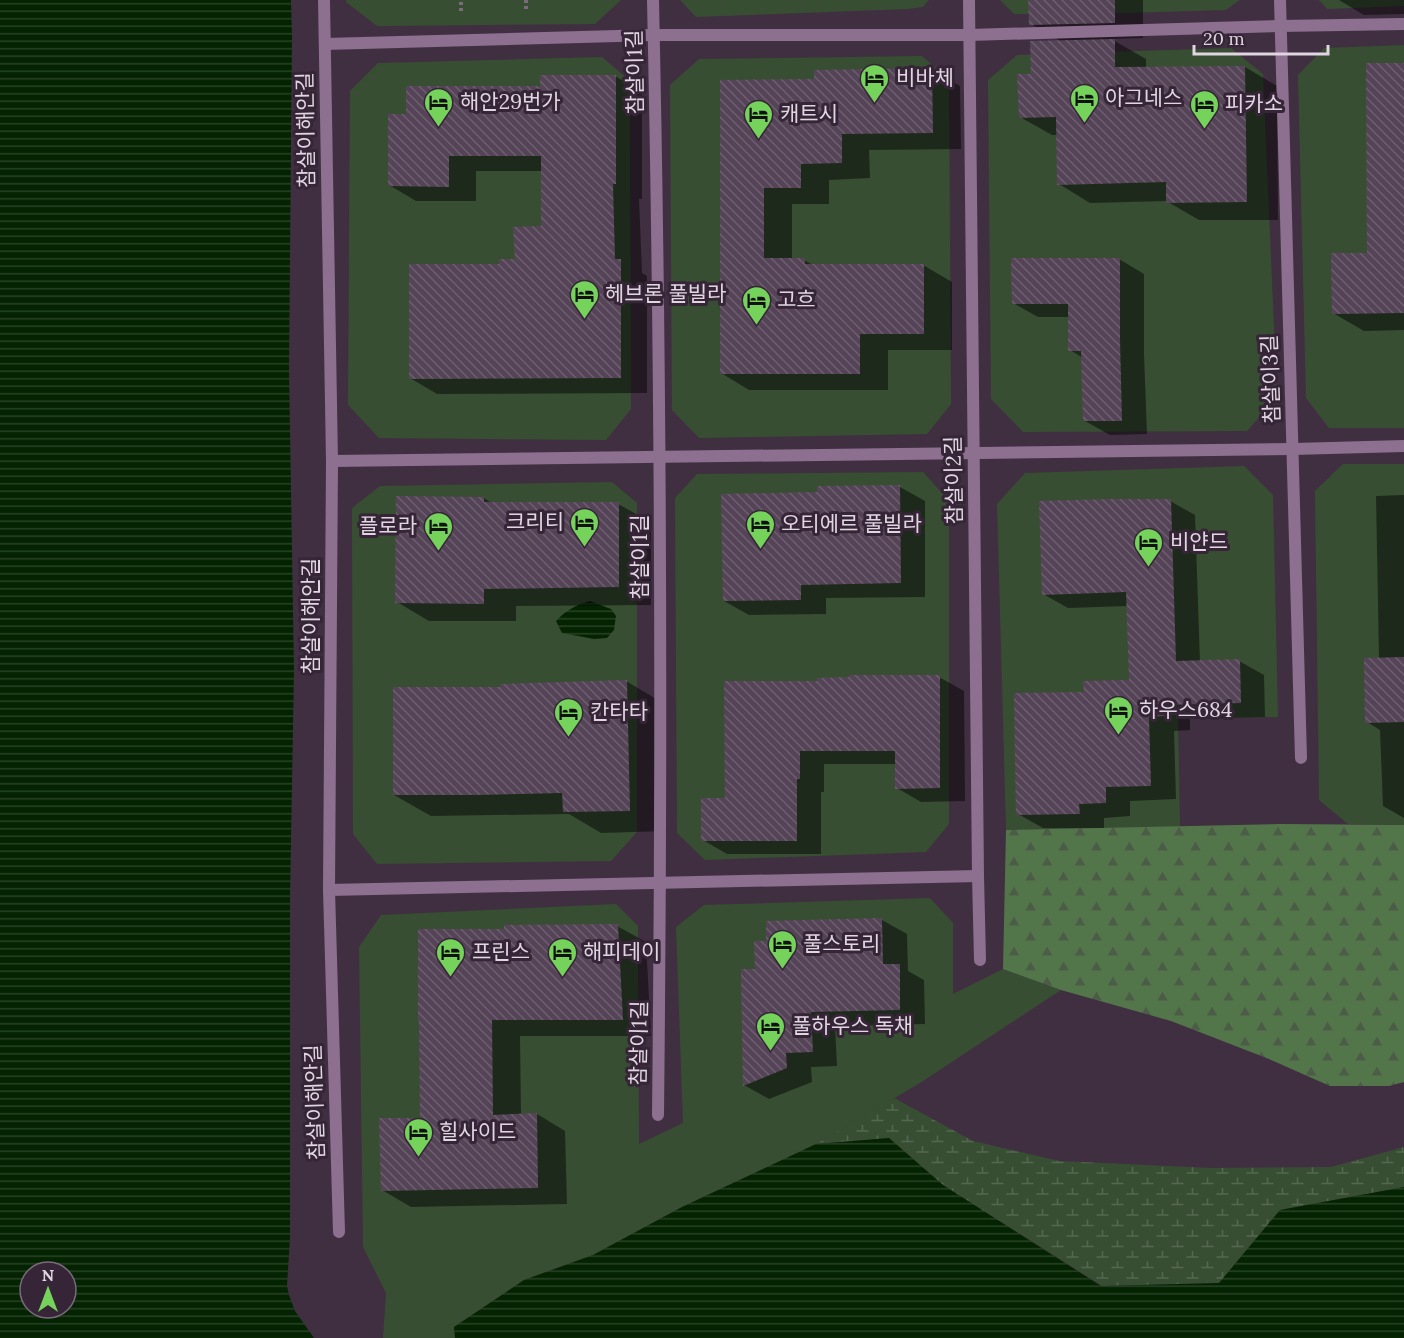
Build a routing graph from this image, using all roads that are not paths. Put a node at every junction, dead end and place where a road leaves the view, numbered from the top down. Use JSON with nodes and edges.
{"nodes":[{"id":1,"x":324,"y":0,"type":"edge"},
{"id":2,"x":653,"y":0,"type":"edge"},
{"id":3,"x":969,"y":0,"type":"edge"},
{"id":4,"x":1280,"y":0,"type":"edge"},
{"id":5,"x":1404,"y":24,"type":"edge"},
{"id":6,"x":1280,"y":26,"type":"junction"},
{"id":7,"x":654,"y":35,"type":"junction"},
{"id":8,"x":969,"y":35,"type":"junction"},
{"id":9,"x":325,"y":44,"type":"junction"},
{"id":10,"x":1404,"y":446,"type":"edge"},
{"id":11,"x":1293,"y":449,"type":"junction"},
{"id":12,"x":973,"y":452,"type":"junction"},
{"id":13,"x":659,"y":456,"type":"junction"},
{"id":14,"x":332,"y":461,"type":"junction"},
{"id":15,"x":1300,"y":758,"type":"dead end"},
{"id":16,"x":978,"y":876,"type":"junction"},
{"id":17,"x":660,"y":883,"type":"junction"},
{"id":18,"x":329,"y":890,"type":"junction"},
{"id":19,"x":980,"y":960,"type":"dead end"},
{"id":20,"x":658,"y":1115,"type":"dead end"},
{"id":21,"x":339,"y":1232,"type":"dead end"}],
"edges":[{"from":1,"to":9,"type":"street","name":"참살이해안길"},
{"from":2,"to":7,"type":"street","name":"참살이1길"},
{"from":3,"to":8,"type":"street","name":"참살이2길"},
{"from":4,"to":6,"type":"street","name":"참살이3길"},
{"from":5,"to":6,"type":"street"},
{"from":6,"to":8,"type":"street"},
{"from":6,"to":11,"type":"street","name":"참살이3길"},
{"from":7,"to":8,"type":"street"},
{"from":7,"to":9,"type":"street"},
{"from":7,"to":13,"type":"street","name":"참살이1길"},
{"from":8,"to":12,"type":"street","name":"참살이2길"},
{"from":9,"to":14,"type":"street","name":"참살이해안길"},
{"from":10,"to":11,"type":"street"},
{"from":11,"to":12,"type":"street"},
{"from":11,"to":15,"type":"street","name":"참살이3길"},
{"from":12,"to":13,"type":"street"},
{"from":12,"to":16,"type":"street","name":"참살이2길"},
{"from":13,"to":14,"type":"street"},
{"from":13,"to":17,"type":"street","name":"참살이1길"},
{"from":14,"to":18,"type":"street","name":"참살이해안길"},
{"from":16,"to":17,"type":"street"},
{"from":16,"to":19,"type":"street","name":"참살이2길"},
{"from":17,"to":18,"type":"street"},
{"from":17,"to":20,"type":"street","name":"참살이1길"},
{"from":18,"to":21,"type":"street","name":"참살이해안길"}]}
